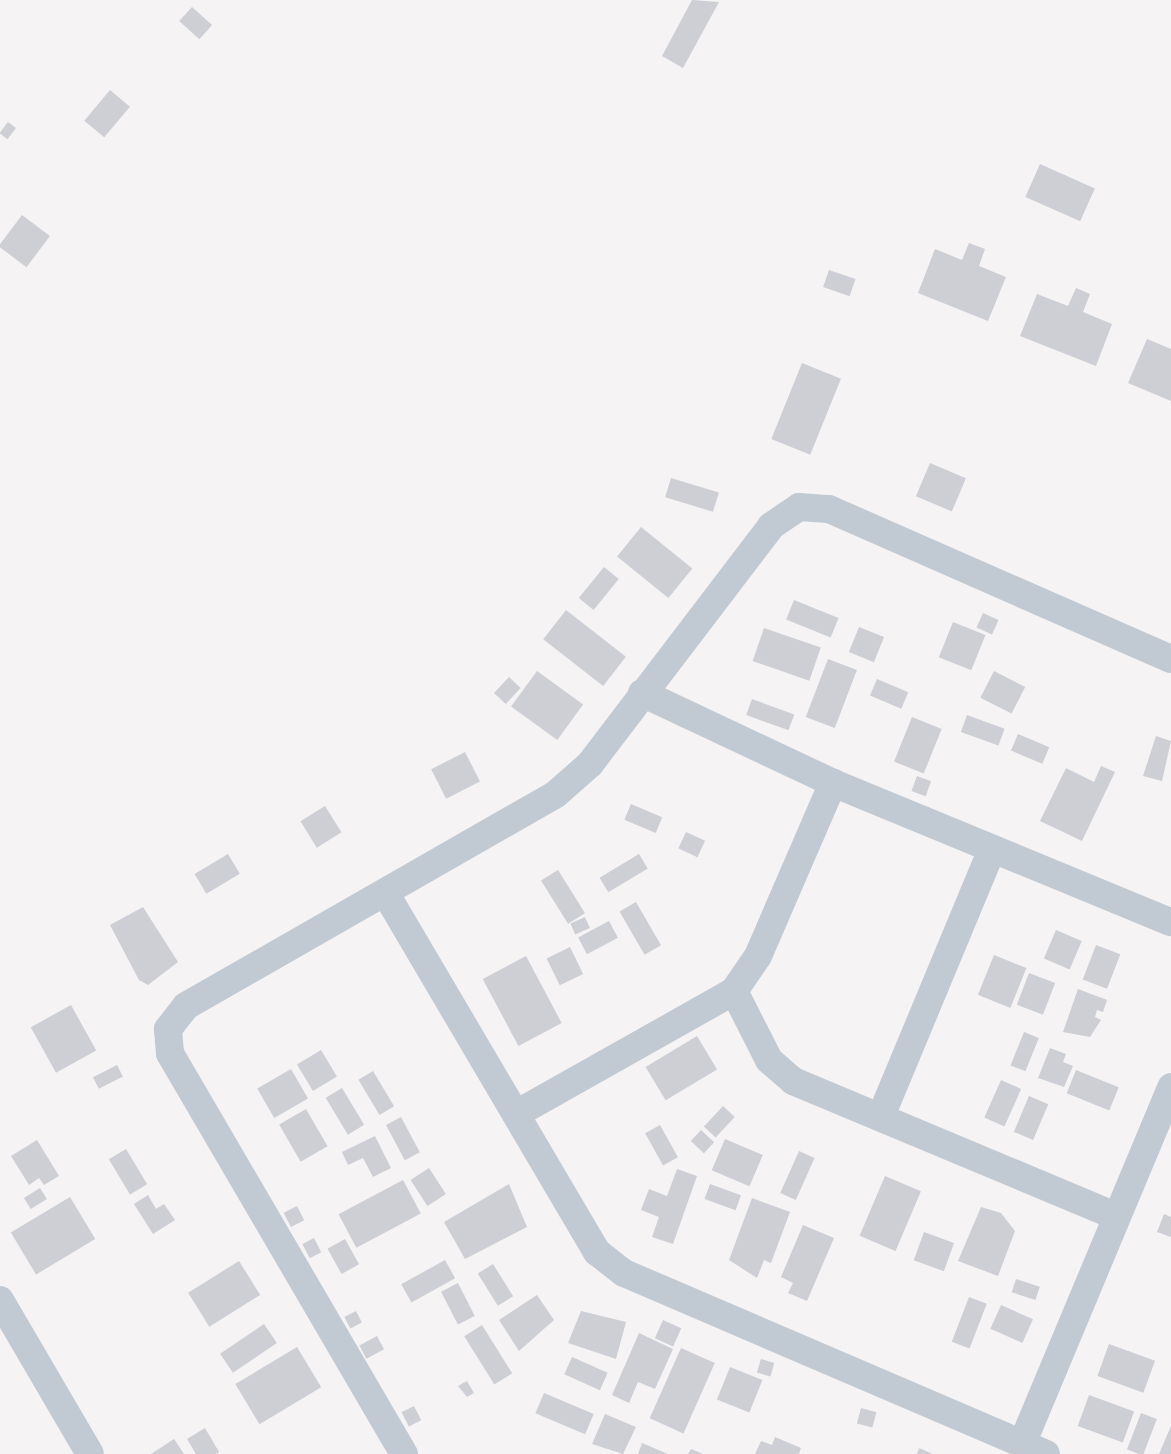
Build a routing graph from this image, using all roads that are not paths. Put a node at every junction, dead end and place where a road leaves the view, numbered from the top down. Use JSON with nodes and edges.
{"nodes":[{"id":1,"x":1171,"y":659,"type":"edge"},
{"id":2,"x":642,"y":693,"type":"junction"},
{"id":3,"x":834,"y":783,"type":"junction"},
{"id":4,"x":992,"y":849,"type":"junction"},
{"id":5,"x":386,"y":894,"type":"junction"},
{"id":6,"x":1171,"y":922,"type":"edge"},
{"id":7,"x":734,"y":991,"type":"junction"},
{"id":8,"x":1171,"y":1087,"type":"edge"},
{"id":9,"x":516,"y":1114,"type":"junction"},
{"id":10,"x":881,"y":1116,"type":"junction"},
{"id":11,"x":1116,"y":1216,"type":"junction"},
{"id":12,"x":0,"y":1300,"type":"edge"},
{"id":13,"x":1034,"y":1449,"type":"edge"},
{"id":14,"x":82,"y":1451,"type":"edge"},
{"id":15,"x":404,"y":1454,"type":"edge"}],
"edges":[{"from":1,"to":2,"type":"street"},
{"from":2,"to":3,"type":"street"},
{"from":2,"to":5,"type":"street"},
{"from":3,"to":4,"type":"street"},
{"from":3,"to":7,"type":"street"},
{"from":4,"to":6,"type":"street"},
{"from":4,"to":10,"type":"street"},
{"from":5,"to":9,"type":"street"},
{"from":5,"to":15,"type":"street"},
{"from":7,"to":9,"type":"street"},
{"from":7,"to":10,"type":"street"},
{"from":8,"to":11,"type":"street"},
{"from":9,"to":13,"type":"street"},
{"from":10,"to":11,"type":"street"},
{"from":11,"to":13,"type":"street"},
{"from":12,"to":14,"type":"street"}]}
